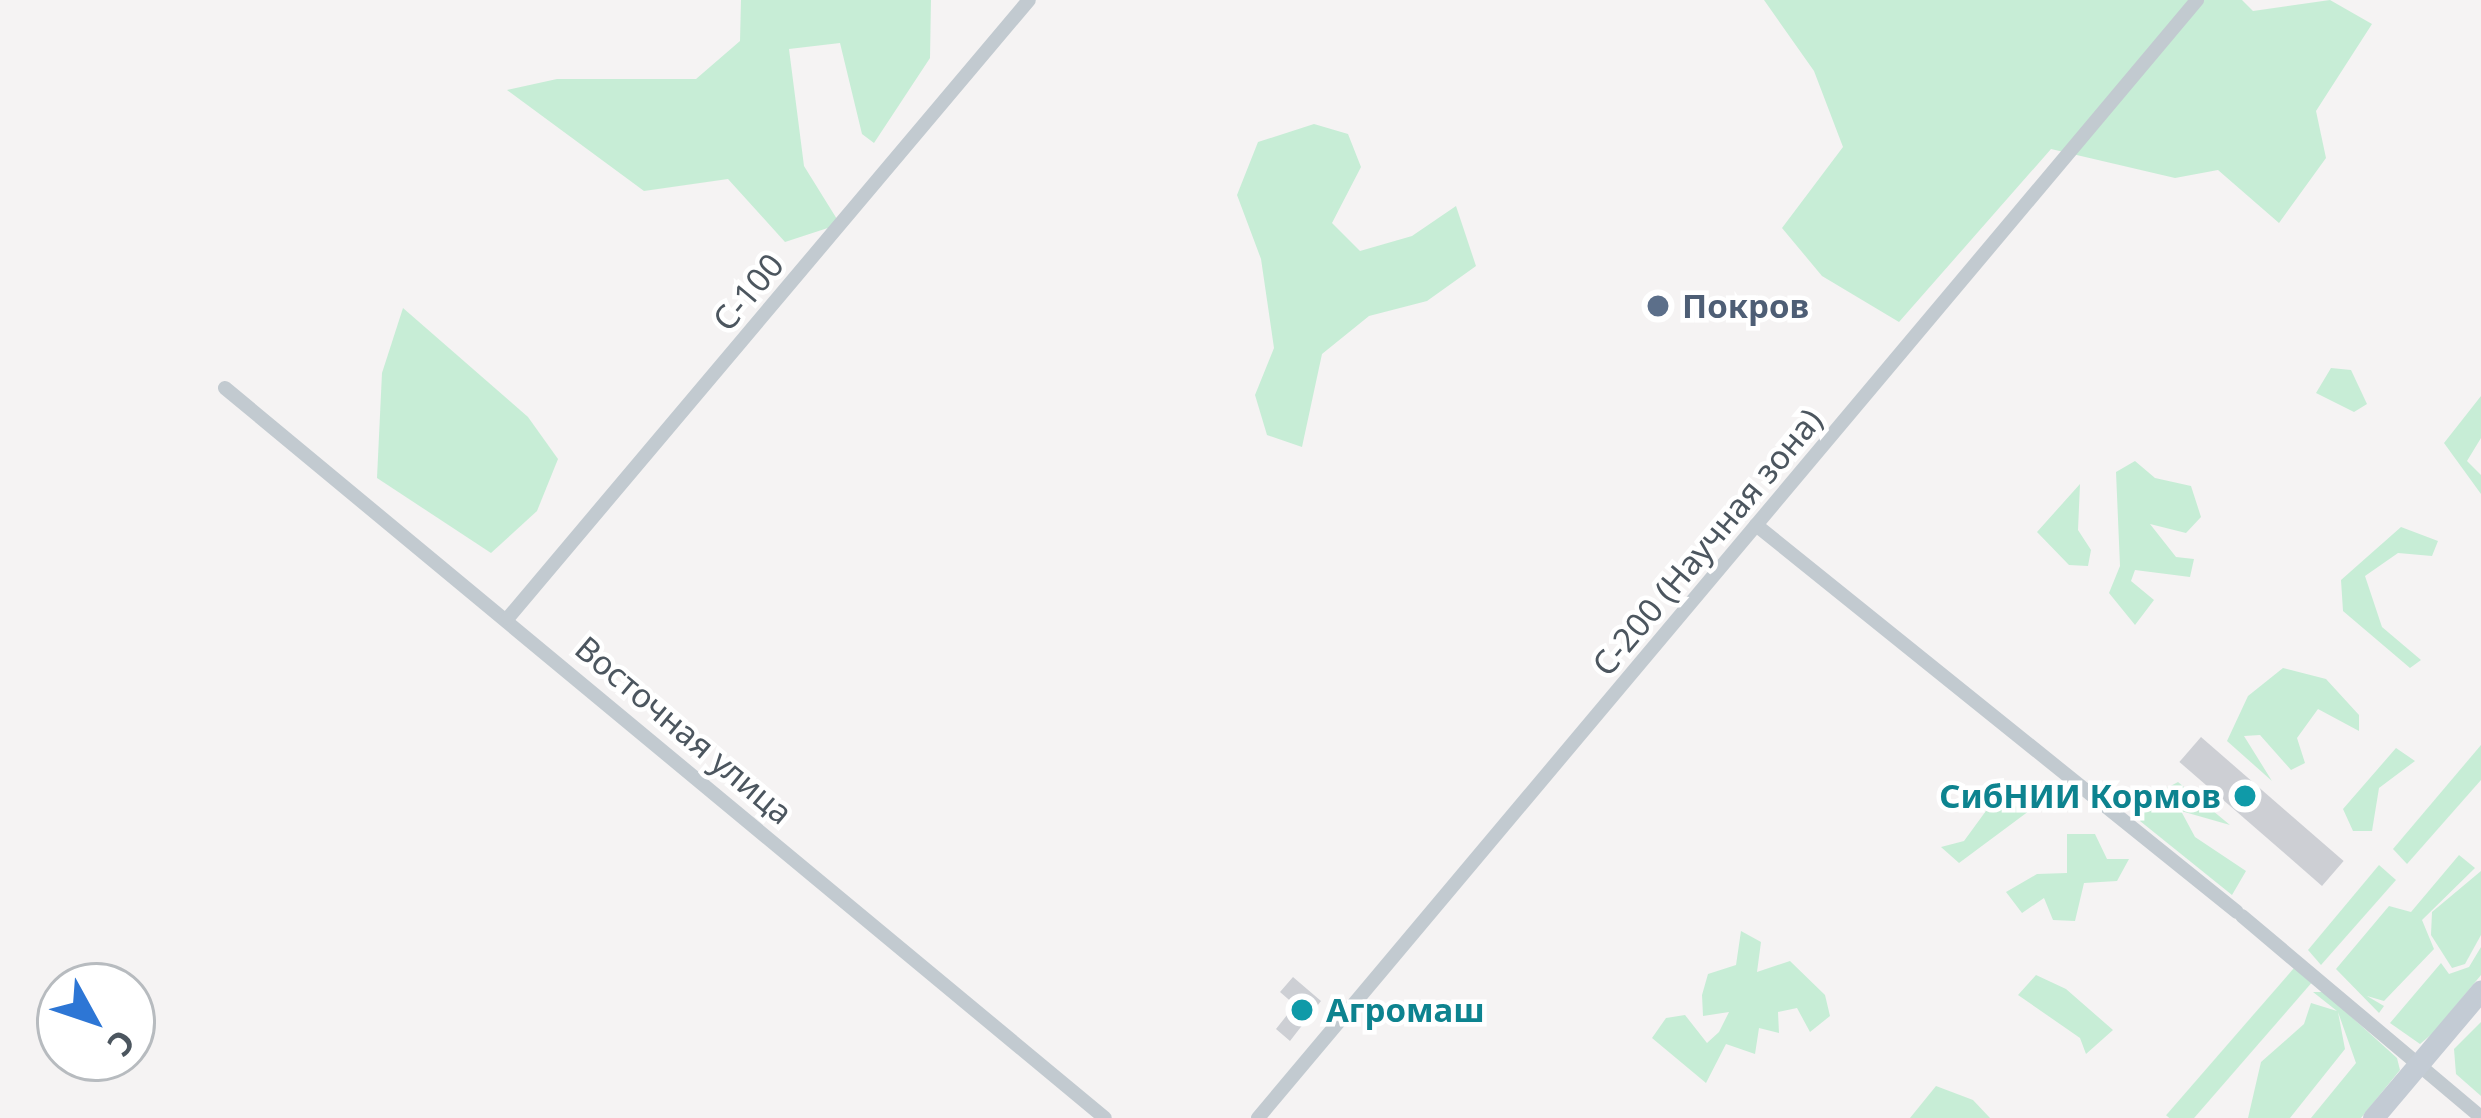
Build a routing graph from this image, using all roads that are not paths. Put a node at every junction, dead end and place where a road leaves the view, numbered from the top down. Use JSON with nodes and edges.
{"nodes":[{"id":1,"x":1029,"y":0,"type":"edge"},
{"id":2,"x":2197,"y":0,"type":"edge"},
{"id":3,"x":225,"y":388,"type":"dead end"},
{"id":4,"x":1756,"y":525,"type":"junction"},
{"id":5,"x":508,"y":618,"type":"junction"},
{"id":6,"x":2481,"y":989,"type":"edge"},
{"id":7,"x":2419,"y":1063,"type":"junction"},
{"id":8,"x":2481,"y":1117,"type":"edge"},
{"id":9,"x":1105,"y":1118,"type":"edge"},
{"id":10,"x":1258,"y":1118,"type":"edge"},
{"id":11,"x":2373,"y":1118,"type":"edge"}],
"edges":[{"from":1,"to":5,"type":"street","name":"С-100"},
{"from":2,"to":4,"type":"street","name":"С-200 (Научная зона)"},
{"from":3,"to":5,"type":"street","name":"Восточная улица"},
{"from":4,"to":7,"type":"street"},
{"from":4,"to":10,"type":"street","name":"С-200 (Научная зона)"},
{"from":5,"to":9,"type":"street","name":"Восточная улица"},
{"from":6,"to":7,"type":"main road"},
{"from":7,"to":8,"type":"street"},
{"from":7,"to":11,"type":"main road"}]}
